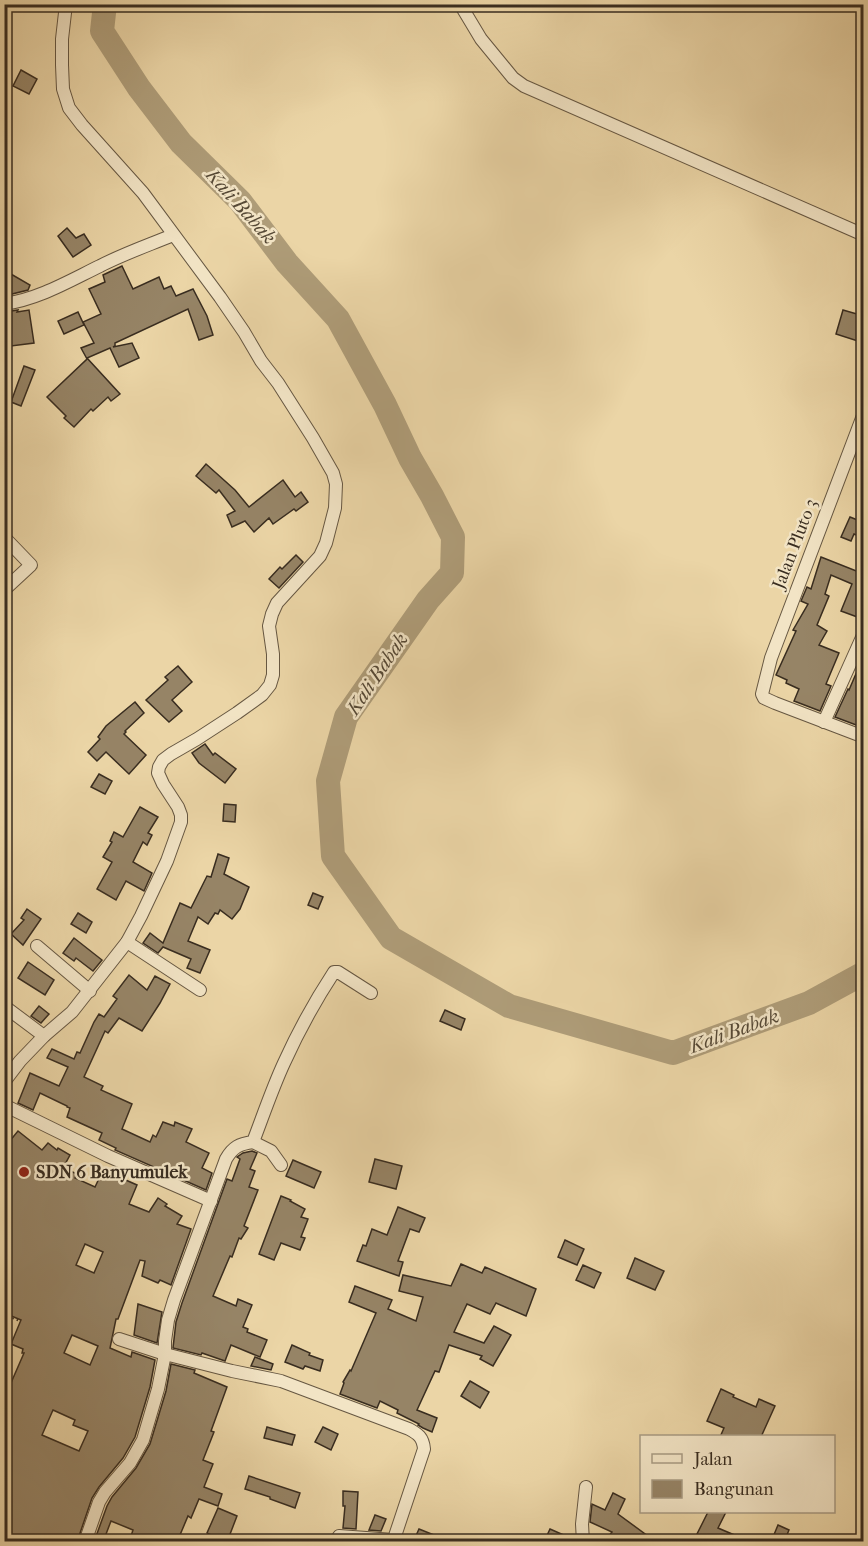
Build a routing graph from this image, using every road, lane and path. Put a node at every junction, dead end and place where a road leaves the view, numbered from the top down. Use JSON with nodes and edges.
{"nodes":[{"id":1,"x":66,"y":4,"type":"edge"},
{"id":2,"x":460,"y":4,"type":"edge"},
{"id":3,"x":173,"y":235,"type":"junction"},
{"id":4,"x":864,"y":235,"type":"edge"},
{"id":5,"x":4,"y":304,"type":"edge"},
{"id":6,"x":864,"y":413,"type":"edge"},
{"id":7,"x":4,"y":537,"type":"edge"},
{"id":8,"x":4,"y":590,"type":"edge"},
{"id":9,"x":864,"y":633,"type":"edge"},
{"id":10,"x":824,"y":722,"type":"junction"},
{"id":11,"x":864,"y":737,"type":"edge"},
{"id":12,"x":127,"y":942,"type":"junction"},
{"id":13,"x":37,"y":946,"type":"dead end"},
{"id":14,"x":200,"y":990,"type":"dead end"},
{"id":15,"x":90,"y":991,"type":"junction"},
{"id":16,"x":371,"y":993,"type":"dead end"},
{"id":17,"x":4,"y":1006,"type":"edge"},
{"id":18,"x":44,"y":1036,"type":"junction"},
{"id":19,"x":4,"y":1082,"type":"edge"},
{"id":20,"x":4,"y":1105,"type":"edge"},
{"id":21,"x":253,"y":1142,"type":"junction"},
{"id":22,"x":281,"y":1166,"type":"dead end"},
{"id":23,"x":211,"y":1201,"type":"junction"},
{"id":24,"x":4,"y":1315,"type":"edge"},
{"id":25,"x":20,"y":1321,"type":"dead end"},
{"id":26,"x":119,"y":1339,"type":"dead end"},
{"id":27,"x":165,"y":1354,"type":"junction"},
{"id":28,"x":586,"y":1488,"type":"dead end"},
{"id":29,"x":339,"y":1536,"type":"dead end"},
{"id":30,"x":393,"y":1541,"type":"edge"},
{"id":31,"x":85,"y":1542,"type":"edge"},
{"id":32,"x":583,"y":1542,"type":"edge"}],
"edges":[{"from":1,"to":3,"type":"street"},
{"from":2,"to":4,"type":"street"},
{"from":3,"to":5,"type":"street"},
{"from":3,"to":12,"type":"street"},
{"from":6,"to":10,"type":"street","name":"Jalan Pluto 3"},
{"from":7,"to":8,"type":"street"},
{"from":9,"to":10,"type":"street"},
{"from":10,"to":11,"type":"street"},
{"from":12,"to":14,"type":"street"},
{"from":12,"to":15,"type":"street"},
{"from":13,"to":15,"type":"street"},
{"from":15,"to":18,"type":"street"},
{"from":16,"to":21,"type":"street"},
{"from":17,"to":18,"type":"street"},
{"from":18,"to":19,"type":"street"},
{"from":20,"to":23,"type":"street"},
{"from":21,"to":22,"type":"street"},
{"from":21,"to":23,"type":"street"},
{"from":23,"to":27,"type":"street"},
{"from":24,"to":25,"type":"path"},
{"from":26,"to":27,"type":"street"},
{"from":27,"to":30,"type":"street"},
{"from":27,"to":31,"type":"street"},
{"from":28,"to":32,"type":"street"},
{"from":29,"to":30,"type":"street"}]}
